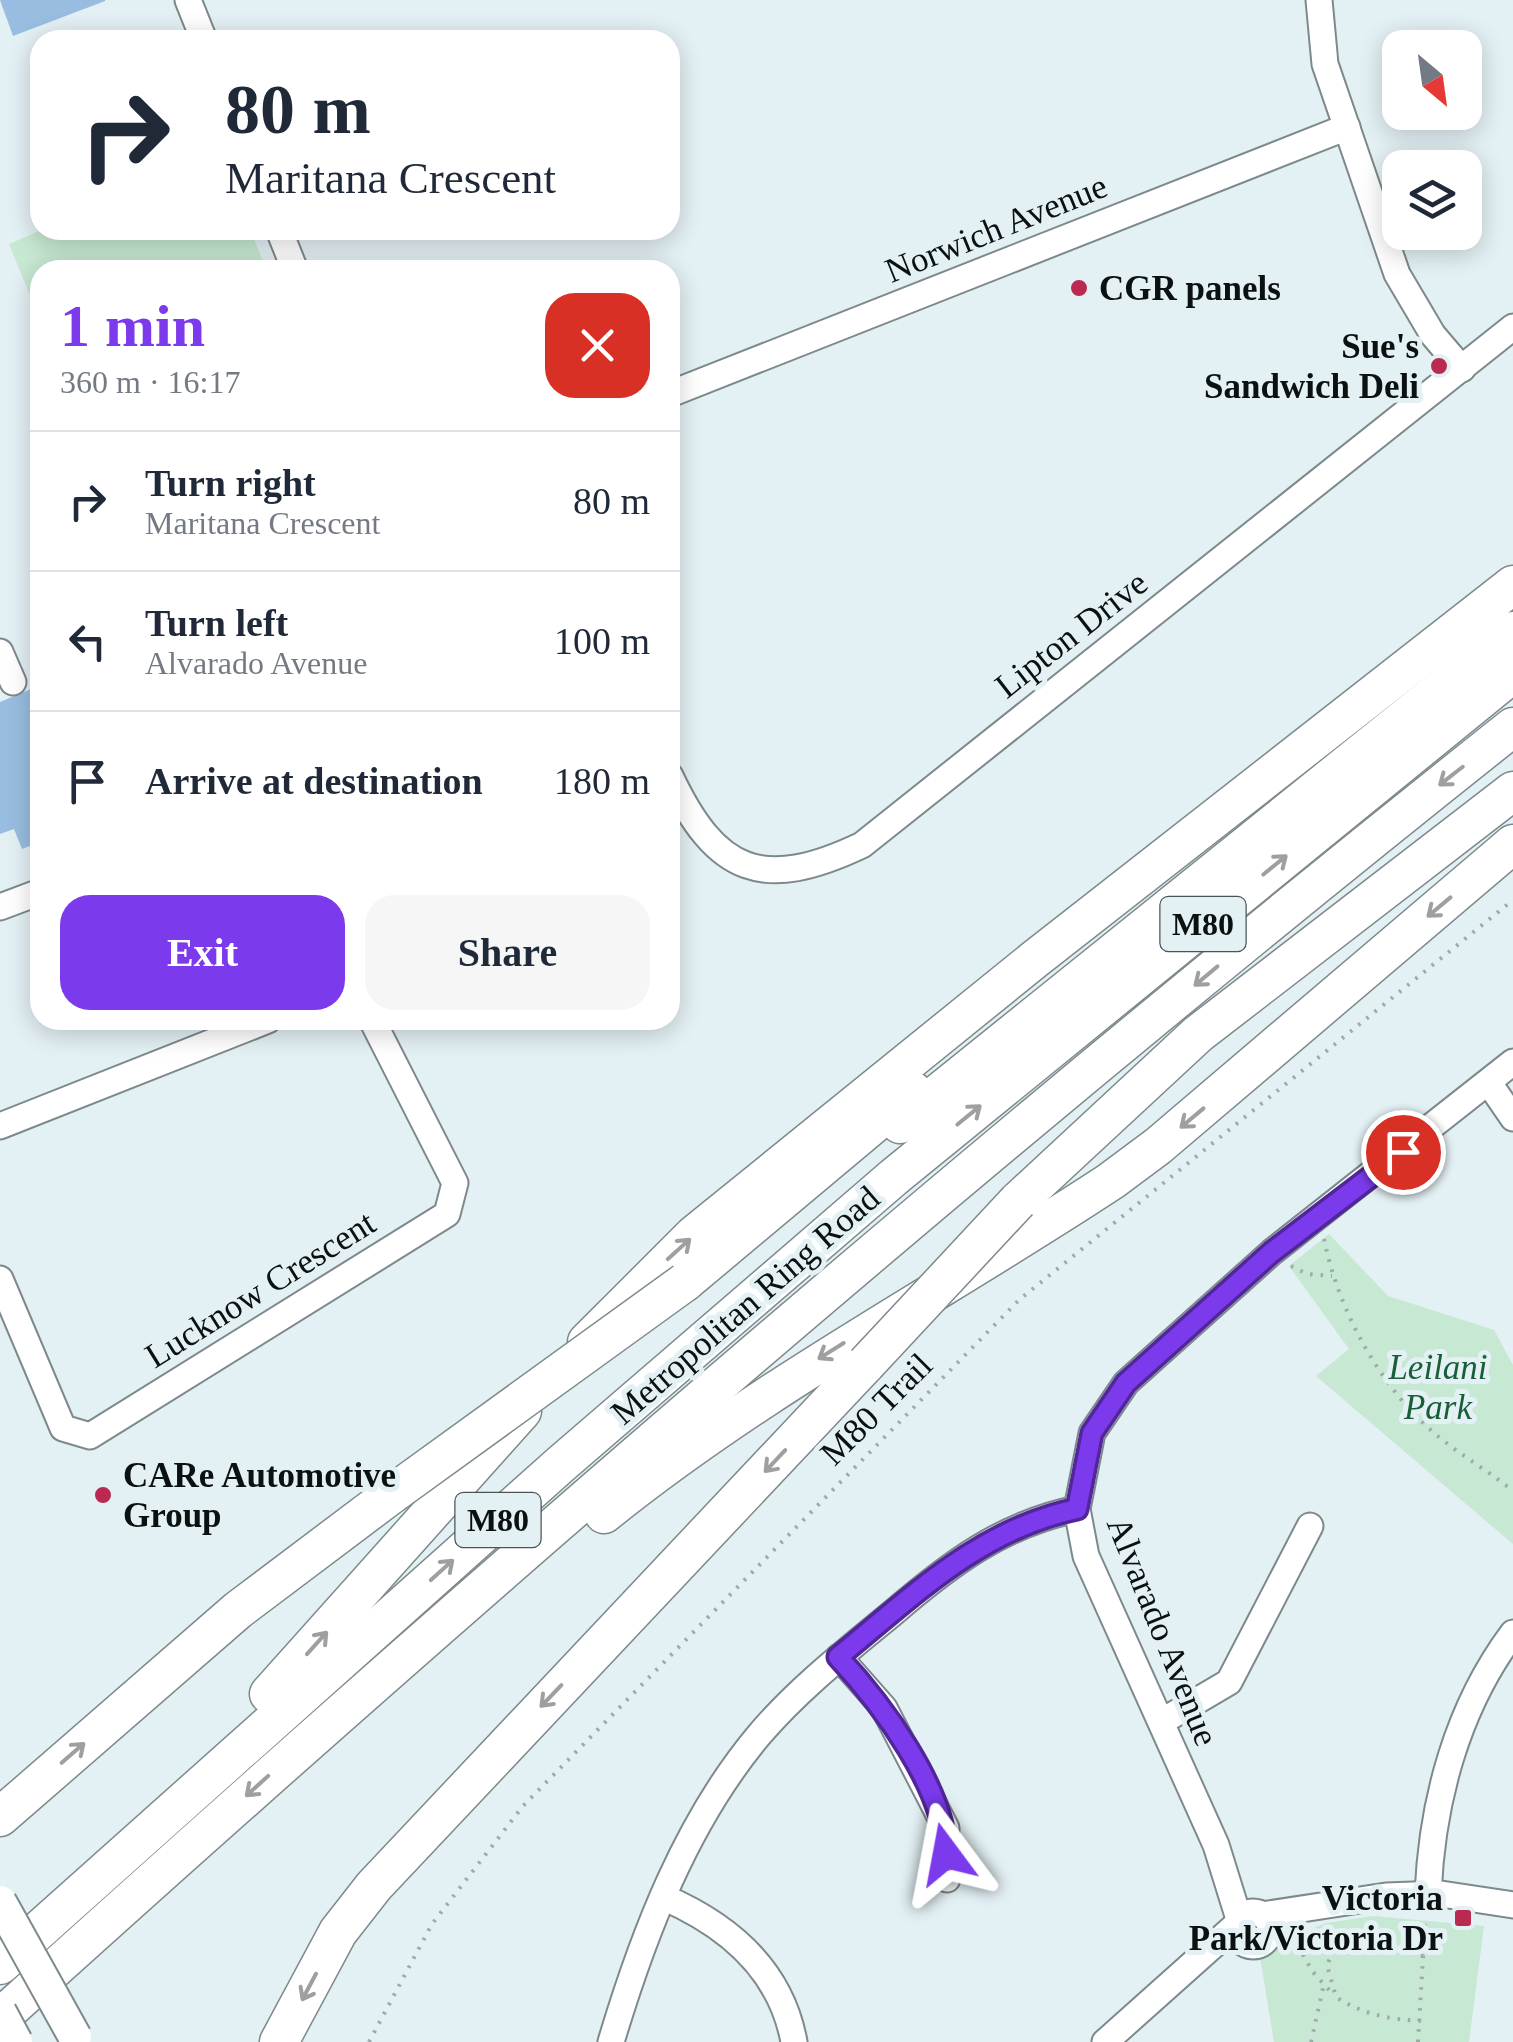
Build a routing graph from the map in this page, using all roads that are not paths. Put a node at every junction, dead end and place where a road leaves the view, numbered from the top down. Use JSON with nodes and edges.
{"nodes":[{"id":1,"x":188,"y":0,"type":"edge"},
{"id":2,"x":1318,"y":0,"type":"edge"},
{"id":3,"x":200,"y":30,"type":"edge"},
{"id":4,"x":1347,"y":127,"type":"junction"},
{"id":5,"x":1513,"y":326,"type":"edge"},
{"id":6,"x":1462,"y":368,"type":"junction"},
{"id":7,"x":680,"y":390,"type":"edge"},
{"id":8,"x":1513,"y":585,"type":"edge"},
{"id":9,"x":1513,"y":607,"type":"edge"},
{"id":10,"x":1513,"y":631,"type":"edge"},
{"id":11,"x":0,"y":652,"type":"edge"},
{"id":12,"x":1513,"y":673,"type":"edge"},
{"id":13,"x":12,"y":682,"type":"dead end"},
{"id":14,"x":1513,"y":727,"type":"edge"},
{"id":15,"x":1504,"y":797,"type":"edge"},
{"id":16,"x":680,"y":798,"type":"edge"},
{"id":17,"x":1513,"y":844,"type":"edge"},
{"id":18,"x":30,"y":896,"type":"edge"},
{"id":19,"x":0,"y":908,"type":"edge"},
{"id":20,"x":243,"y":1030,"type":"edge"},
{"id":21,"x":377,"y":1030,"type":"edge"},
{"id":22,"x":1513,"y":1062,"type":"edge"},
{"id":23,"x":1489,"y":1083,"type":"junction"},
{"id":24,"x":1513,"y":1118,"type":"edge"},
{"id":25,"x":0,"y":1126,"type":"edge"},
{"id":26,"x":0,"y":1279,"type":"edge"},
{"id":27,"x":685,"y":1282,"type":"junction"},
{"id":28,"x":1078,"y":1518,"type":"junction"},
{"id":29,"x":1310,"y":1526,"type":"dead end"},
{"id":30,"x":1512,"y":1636,"type":"edge"},
{"id":31,"x":838,"y":1657,"type":"junction"},
{"id":32,"x":1161,"y":1722,"type":"junction"},
{"id":33,"x":310,"y":1737,"type":"junction"},
{"id":34,"x":6,"y":1802,"type":"edge"},
{"id":35,"x":108,"y":1868,"type":"junction"},
{"id":36,"x":947,"y":1879,"type":"dead end"},
{"id":37,"x":1434,"y":1894,"type":"junction"},
{"id":38,"x":663,"y":1896,"type":"junction"},
{"id":39,"x":0,"y":1902,"type":"edge"},
{"id":40,"x":1513,"y":1904,"type":"edge"},
{"id":41,"x":1251,"y":1925,"type":"junction"},
{"id":42,"x":0,"y":1966,"type":"edge"},
{"id":43,"x":0,"y":2015,"type":"edge"},
{"id":44,"x":75,"y":2037,"type":"dead end"},
{"id":45,"x":16,"y":2042,"type":"edge"},
{"id":46,"x":279,"y":2042,"type":"edge"},
{"id":47,"x":611,"y":2042,"type":"edge"},
{"id":48,"x":794,"y":2042,"type":"edge"},
{"id":49,"x":1105,"y":2042,"type":"edge"}],
"edges":[{"from":1,"to":3,"type":"street"},
{"from":2,"to":4,"type":"street"},
{"from":4,"to":6,"type":"street"},
{"from":4,"to":7,"type":"street","name":"Norwich Avenue"},
{"from":5,"to":6,"type":"street","name":"Lipton Drive"},
{"from":6,"to":16,"type":"street","name":"Lipton Drive"},
{"from":35,"to":8,"type":"highway","one_way":true},
{"from":9,"to":27,"type":"highway"},
{"from":10,"to":27,"type":"highway"},
{"from":11,"to":13,"type":"street"},
{"from":35,"to":12,"type":"highway","name":"Metropolitan Ring Road","number":"M80","one_way":true},
{"from":14,"to":33,"type":"highway","name":"Metropolitan Ring Road","number":"M80","one_way":true},
{"from":15,"to":46,"type":"highway","one_way":true,"bridge":true},
{"from":17,"to":33,"type":"highway","one_way":true},
{"from":18,"to":19,"type":"street"},
{"from":20,"to":25,"type":"street"},
{"from":21,"to":26,"type":"street","name":"Lucknow Crescent"},
{"from":22,"to":23,"type":"street","name":"Alvarado Avenue"},
{"from":23,"to":24,"type":"street"},
{"from":23,"to":28,"type":"street","name":"Alvarado Avenue"},
{"from":34,"to":27,"type":"highway","one_way":true,"bridge":true},
{"from":28,"to":31,"type":"street"},
{"from":28,"to":32,"type":"street","name":"Alvarado Avenue"},
{"from":29,"to":32,"type":"street"},
{"from":30,"to":37,"type":"street"},
{"from":31,"to":36,"type":"street"},
{"from":31,"to":38,"type":"street"},
{"from":32,"to":41,"type":"street","name":"Alvarado Avenue"},
{"from":33,"to":43,"type":"highway","name":"Metropolitan Ring Road","number":"M80","one_way":true},
{"from":35,"to":42,"type":"highway","name":"Metropolitan Ring Road","number":"M80"},
{"from":37,"to":40,"type":"street"},
{"from":37,"to":41,"type":"street"},
{"from":38,"to":47,"type":"street"},
{"from":38,"to":48,"type":"street"},
{"from":39,"to":44,"type":"main road","bridge":true},
{"from":41,"to":49,"type":"street"},
{"from":43,"to":45,"type":"main road","bridge":true}]}
